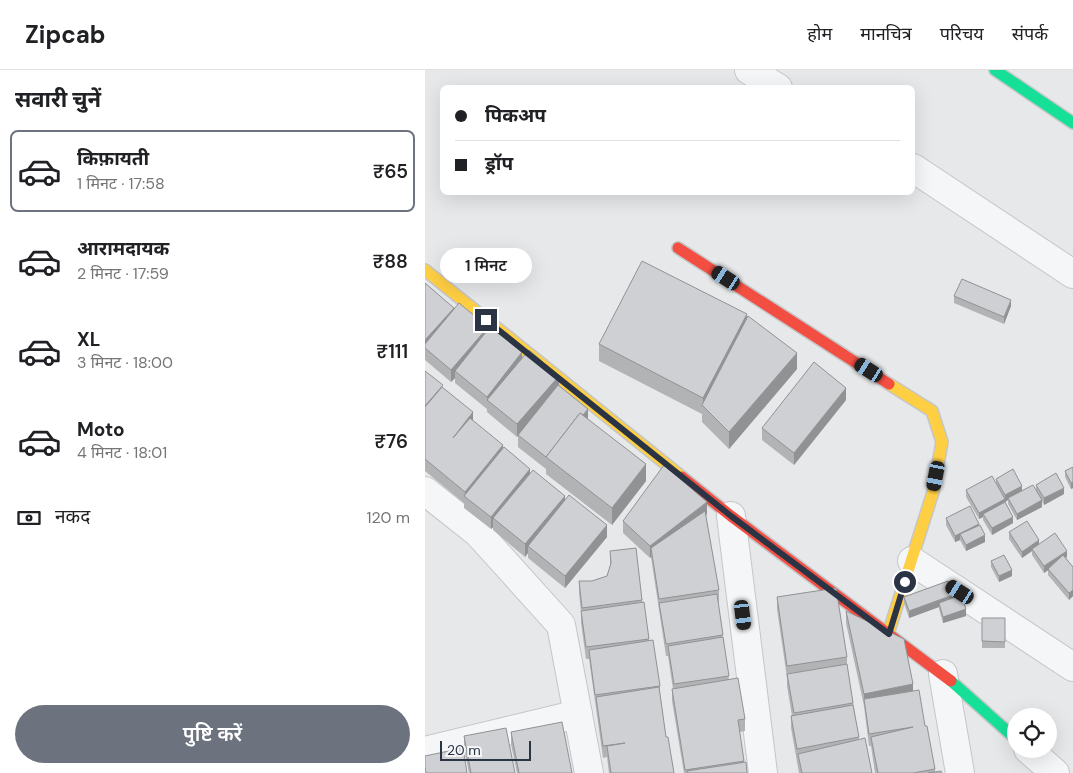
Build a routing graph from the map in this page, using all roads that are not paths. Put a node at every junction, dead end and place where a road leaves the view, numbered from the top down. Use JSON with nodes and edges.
{"nodes":[{"id":1,"x":749,"y":70,"type":"edge"},
{"id":2,"x":995,"y":70,"type":"edge"},
{"id":3,"x":773,"y":85,"type":"edge"},
{"id":4,"x":1073,"y":123,"type":"edge"},
{"id":5,"x":915,"y":169,"type":"edge"},
{"id":6,"x":679,"y":248,"type":"dead end"},
{"id":7,"x":425,"y":270,"type":"edge"},
{"id":8,"x":1073,"y":274,"type":"edge"},
{"id":9,"x":425,"y":492,"type":"edge"},
{"id":10,"x":731,"y":516,"type":"junction"},
{"id":11,"x":911,"y":561,"type":"junction"},
{"id":12,"x":889,"y":634,"type":"junction"},
{"id":13,"x":1073,"y":667,"type":"edge"},
{"id":14,"x":943,"y":674,"type":"junction"},
{"id":15,"x":578,"y":714,"type":"junction"},
{"id":16,"x":1007,"y":731,"type":"edge"},
{"id":17,"x":425,"y":751,"type":"edge"},
{"id":18,"x":1038,"y":758,"type":"edge"},
{"id":19,"x":589,"y":773,"type":"edge"},
{"id":20,"x":763,"y":773,"type":"edge"},
{"id":21,"x":960,"y":773,"type":"edge"},
{"id":22,"x":1055,"y":773,"type":"edge"}],
"edges":[{"from":1,"to":3,"type":"street"},
{"from":2,"to":4,"type":"street"},
{"from":5,"to":8,"type":"street"},
{"from":6,"to":11,"type":"street"},
{"from":7,"to":10,"type":"street"},
{"from":9,"to":15,"type":"street"},
{"from":10,"to":12,"type":"street"},
{"from":10,"to":20,"type":"street"},
{"from":11,"to":12,"type":"street"},
{"from":11,"to":13,"type":"street"},
{"from":12,"to":14,"type":"street"},
{"from":14,"to":16,"type":"street"},
{"from":14,"to":21,"type":"street"},
{"from":15,"to":17,"type":"street"},
{"from":15,"to":19,"type":"street"},
{"from":18,"to":22,"type":"street"}]}
